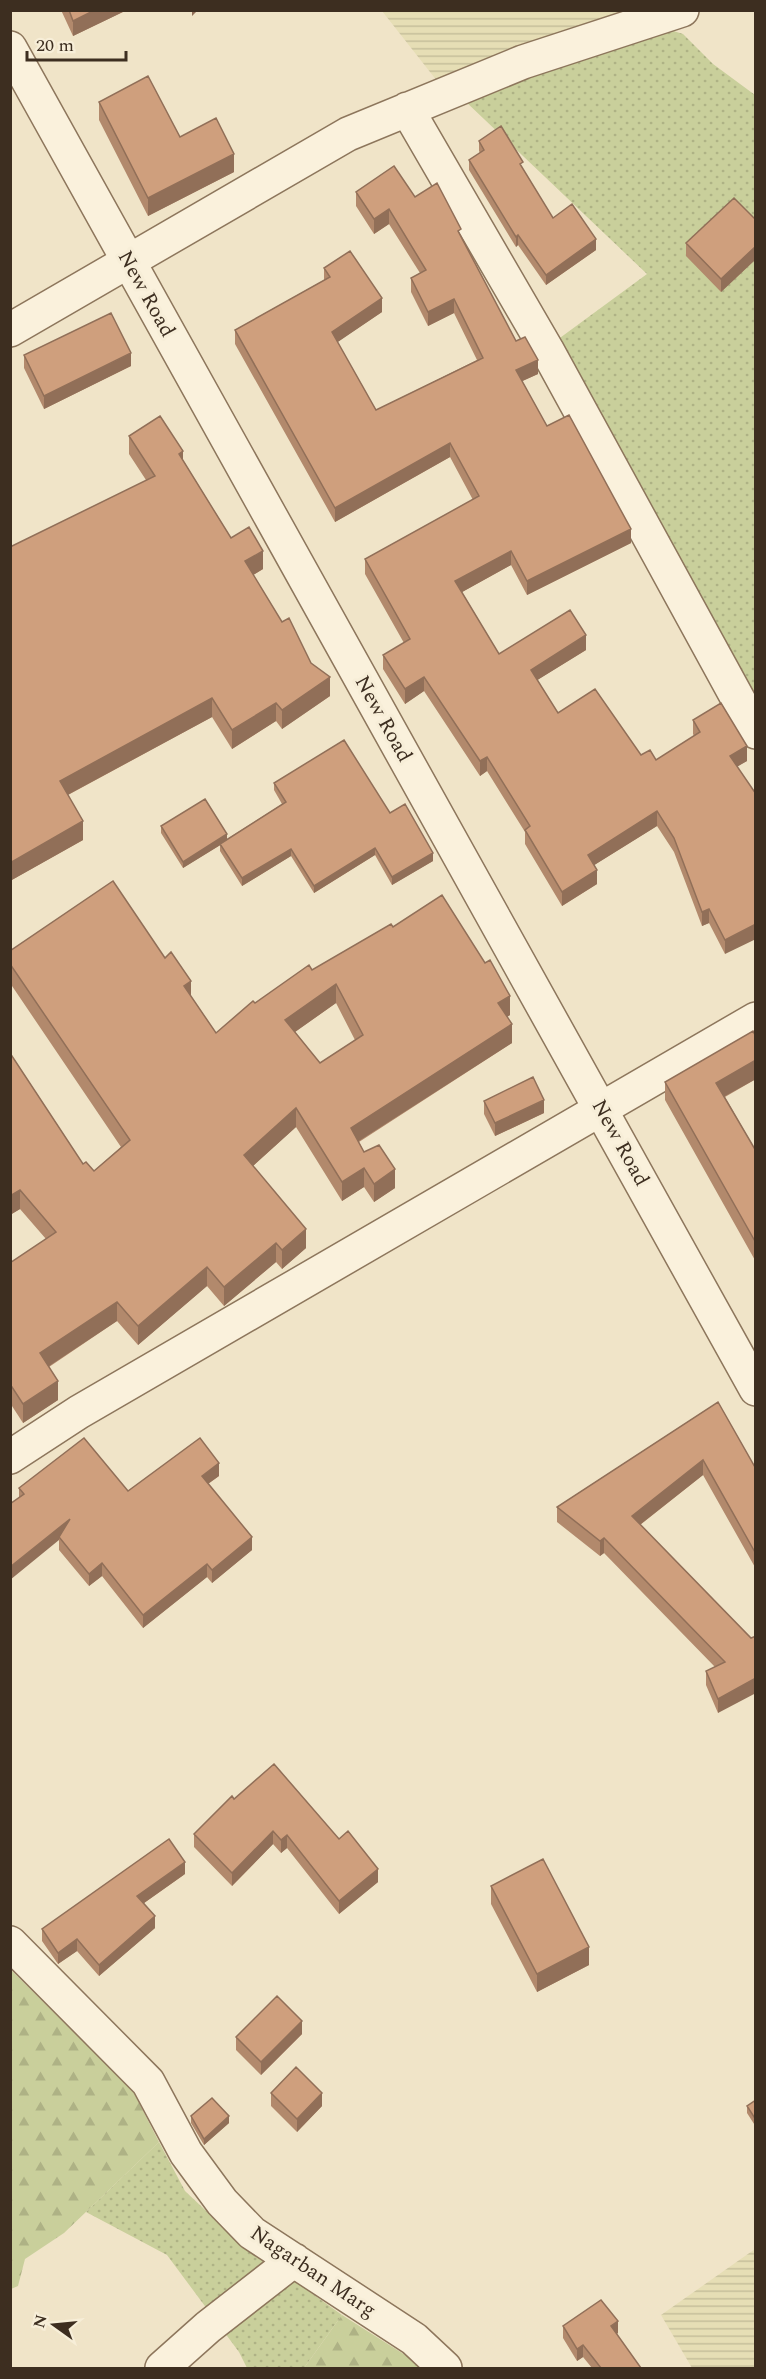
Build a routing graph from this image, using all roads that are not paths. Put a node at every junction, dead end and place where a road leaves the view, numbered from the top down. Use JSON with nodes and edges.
{"nodes":[{"id":1,"x":682,"y":10,"type":"edge"},
{"id":2,"x":10,"y":48,"type":"edge"},
{"id":3,"x":407,"y":109,"type":"junction"},
{"id":4,"x":128,"y":262,"type":"junction"},
{"id":5,"x":10,"y":330,"type":"edge"},
{"id":6,"x":756,"y":732,"type":"edge"},
{"id":7,"x":756,"y":1019,"type":"edge"},
{"id":8,"x":602,"y":1110,"type":"junction"},
{"id":9,"x":756,"y":1389,"type":"edge"},
{"id":10,"x":10,"y":1457,"type":"edge"},
{"id":11,"x":10,"y":1943,"type":"edge"},
{"id":12,"x":294,"y":2260,"type":"junction"},
{"id":13,"x":162,"y":2368,"type":"edge"},
{"id":14,"x":445,"y":2368,"type":"edge"}],
"edges":[{"from":1,"to":3,"type":"street"},
{"from":2,"to":4,"type":"street","name":"New Road"},
{"from":3,"to":4,"type":"street"},
{"from":3,"to":6,"type":"street"},
{"from":4,"to":5,"type":"street"},
{"from":4,"to":8,"type":"street","name":"New Road"},
{"from":7,"to":8,"type":"street"},
{"from":8,"to":9,"type":"street","name":"New Road"},
{"from":8,"to":10,"type":"street"},
{"from":11,"to":12,"type":"street","name":"Nagarban Marg"},
{"from":12,"to":13,"type":"street"},
{"from":12,"to":14,"type":"street","name":"Nagarban Marg"}]}
